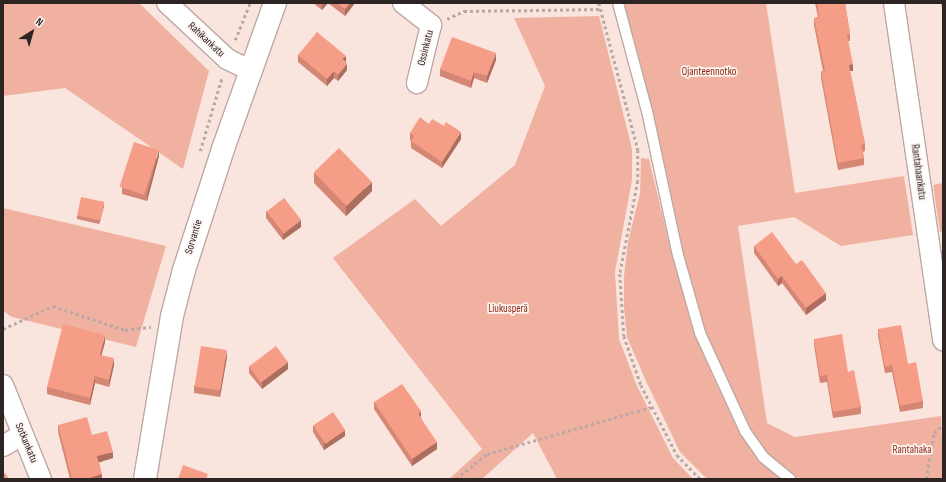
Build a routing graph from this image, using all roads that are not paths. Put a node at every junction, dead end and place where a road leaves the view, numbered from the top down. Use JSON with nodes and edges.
{"nodes":[{"id":1,"x":167,"y":3,"type":"edge"},
{"id":2,"x":275,"y":3,"type":"edge"},
{"id":3,"x":403,"y":3,"type":"edge"},
{"id":4,"x":618,"y":3,"type":"edge"},
{"id":5,"x":894,"y":3,"type":"edge"},
{"id":6,"x":250,"y":70,"type":"junction"},
{"id":7,"x":417,"y":83,"type":"dead end"},
{"id":8,"x":943,"y":340,"type":"edge"},
{"id":9,"x":3,"y":385,"type":"edge"},
{"id":10,"x":22,"y":435,"type":"junction"},
{"id":11,"x":3,"y":446,"type":"edge"},
{"id":12,"x":41,"y":479,"type":"edge"},
{"id":13,"x":145,"y":479,"type":"edge"},
{"id":14,"x":790,"y":479,"type":"edge"}],
"edges":[{"from":1,"to":6,"type":"street","name":"Rahikankatu"},
{"from":2,"to":6,"type":"main road","name":"Sorvantie"},
{"from":3,"to":7,"type":"street","name":"Ossinkatu"},
{"from":4,"to":14,"type":"lane"},
{"from":5,"to":8,"type":"street","name":"Rantahaankatu"},
{"from":6,"to":13,"type":"main road","name":"Sorvantie"},
{"from":9,"to":10,"type":"street","name":"Sotkankatu"},
{"from":10,"to":11,"type":"street"},
{"from":10,"to":12,"type":"street","name":"Sotkankatu"}]}
